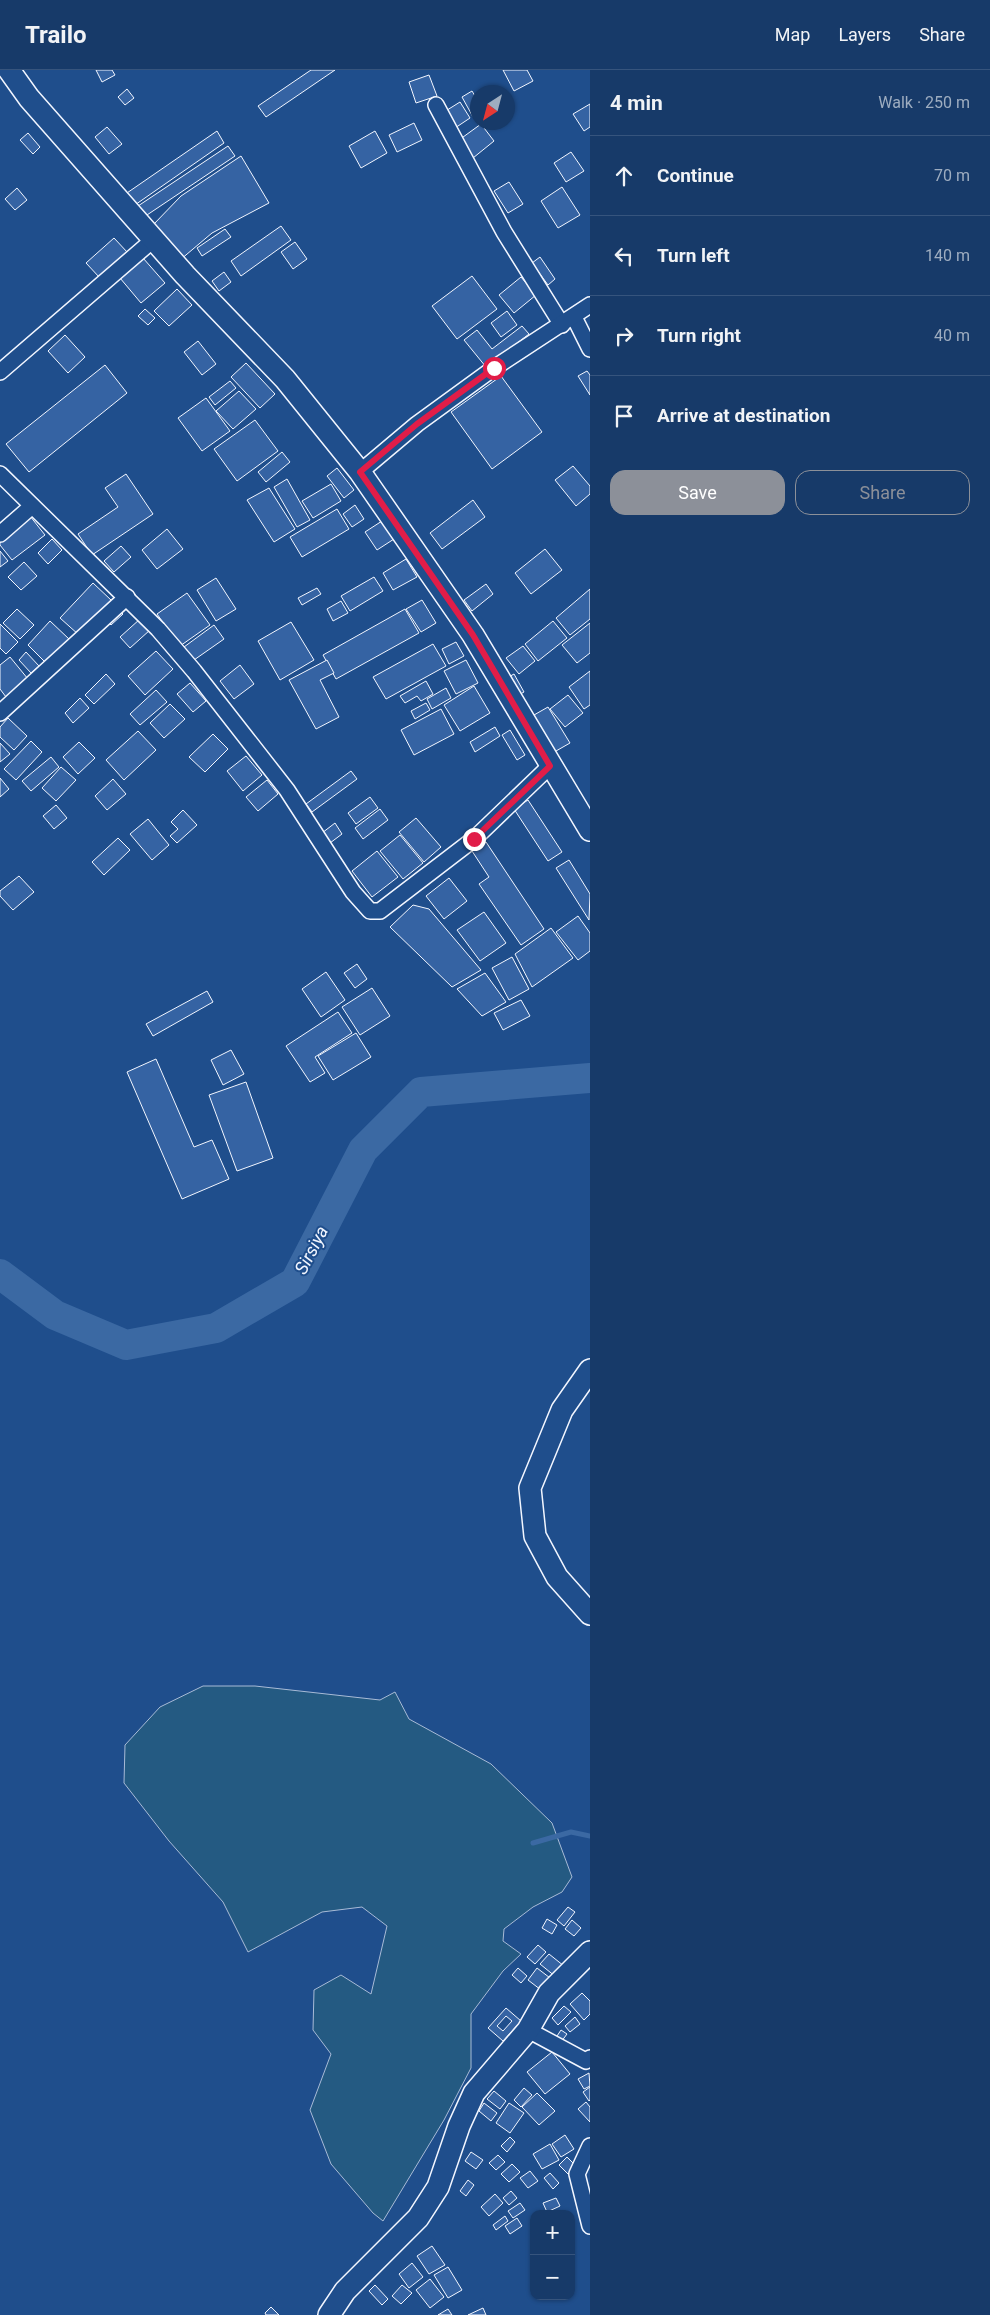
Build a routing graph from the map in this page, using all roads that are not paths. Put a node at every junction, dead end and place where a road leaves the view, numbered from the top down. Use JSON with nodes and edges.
{"nodes":[{"id":1,"x":8,"y":70,"type":"edge"},
{"id":2,"x":436,"y":105,"type":"dead end"},
{"id":3,"x":153,"y":240,"type":"junction"},
{"id":4,"x":590,"y":305,"type":"edge"},
{"id":5,"x":568,"y":321,"type":"junction"},
{"id":6,"x":590,"y":349,"type":"edge"},
{"id":7,"x":0,"y":372,"type":"edge"},
{"id":8,"x":360,"y":472,"type":"junction"},
{"id":9,"x":0,"y":474,"type":"edge"},
{"id":10,"x":32,"y":506,"type":"junction"},
{"id":11,"x":0,"y":534,"type":"edge"},
{"id":12,"x":127,"y":597,"type":"junction"},
{"id":13,"x":0,"y":713,"type":"edge"},
{"id":14,"x":550,"y":766,"type":"junction"},
{"id":15,"x":590,"y":830,"type":"edge"},
{"id":16,"x":590,"y":1370,"type":"edge"},
{"id":17,"x":590,"y":1614,"type":"edge"},
{"id":18,"x":590,"y":1952,"type":"edge"},
{"id":19,"x":528,"y":2030,"type":"junction"},
{"id":20,"x":589,"y":2062,"type":"edge"},
{"id":21,"x":590,"y":2146,"type":"edge"},
{"id":22,"x":590,"y":2226,"type":"edge"},
{"id":23,"x":329,"y":2315,"type":"edge"}],
"edges":[{"from":1,"to":3,"type":"street"},
{"from":2,"to":5,"type":"street"},
{"from":3,"to":7,"type":"street"},
{"from":3,"to":8,"type":"street"},
{"from":4,"to":5,"type":"street"},
{"from":5,"to":6,"type":"street"},
{"from":5,"to":8,"type":"street"},
{"from":8,"to":14,"type":"street"},
{"from":9,"to":10,"type":"street"},
{"from":10,"to":11,"type":"street"},
{"from":10,"to":12,"type":"street"},
{"from":12,"to":13,"type":"street"},
{"from":12,"to":14,"type":"street"},
{"from":14,"to":15,"type":"street"},
{"from":16,"to":17,"type":"street"},
{"from":18,"to":19,"type":"street"},
{"from":19,"to":20,"type":"street"},
{"from":19,"to":23,"type":"street"},
{"from":21,"to":22,"type":"street"}]}
